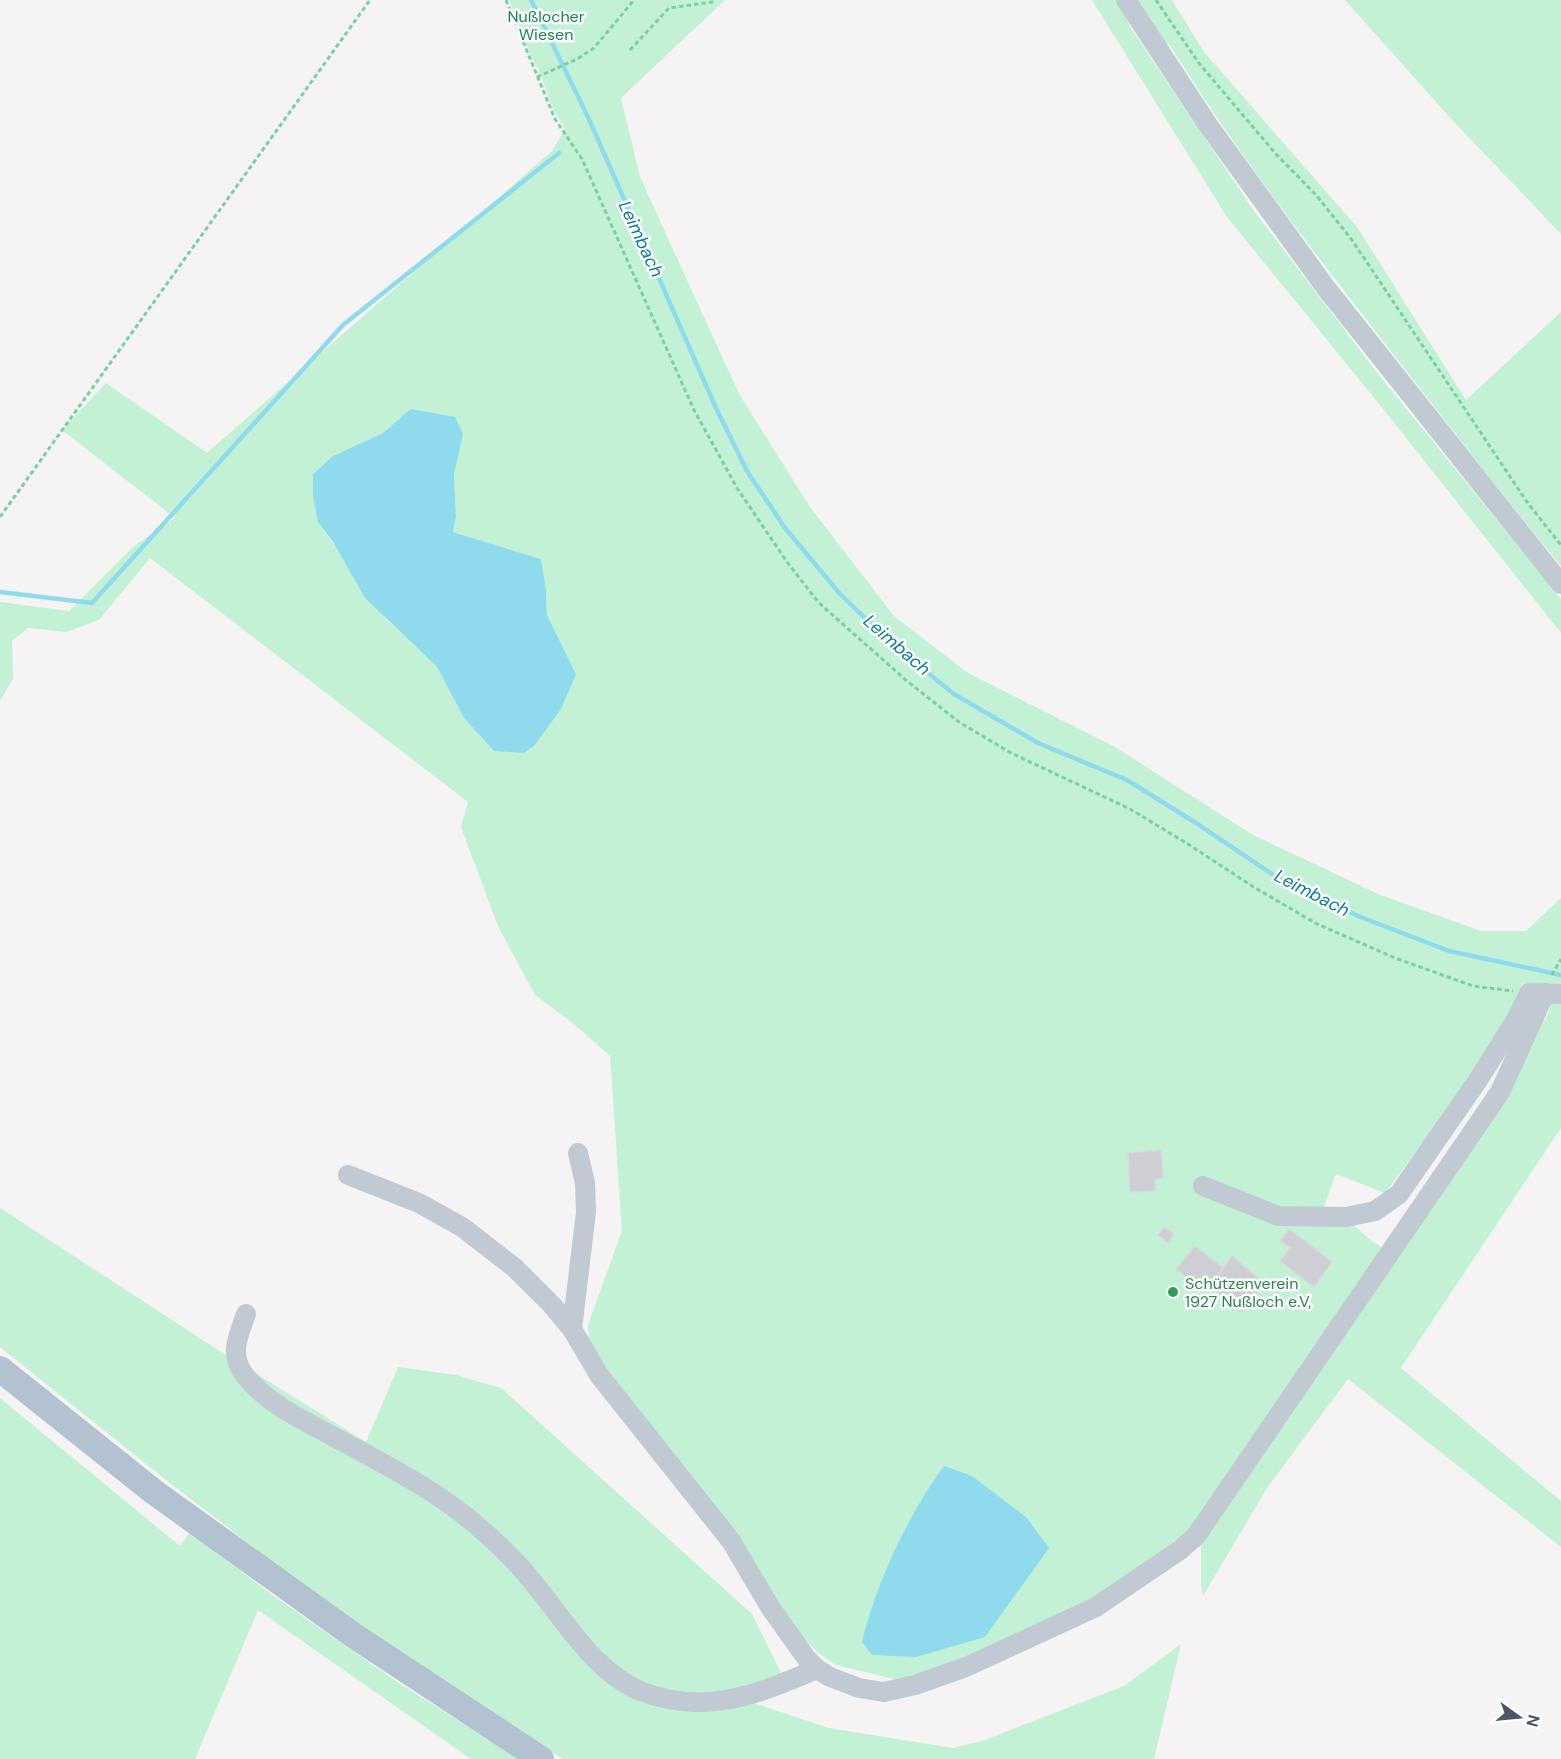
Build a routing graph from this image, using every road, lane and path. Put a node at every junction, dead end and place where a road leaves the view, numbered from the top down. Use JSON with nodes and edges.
{"nodes":[{"id":1,"x":370,"y":0,"type":"edge"},
{"id":2,"x":506,"y":0,"type":"edge"},
{"id":3,"x":634,"y":0,"type":"edge"},
{"id":4,"x":715,"y":0,"type":"edge"},
{"id":5,"x":1126,"y":0,"type":"edge"},
{"id":6,"x":1156,"y":0,"type":"edge"},
{"id":7,"x":630,"y":50,"type":"dead end"},
{"id":8,"x":537,"y":77,"type":"junction"},
{"id":9,"x":0,"y":516,"type":"edge"},
{"id":10,"x":1561,"y":545,"type":"edge"},
{"id":11,"x":1561,"y":584,"type":"edge"},
{"id":12,"x":1561,"y":958,"type":"edge"},
{"id":13,"x":1546,"y":990,"type":"edge"},
{"id":14,"x":578,"y":1153,"type":"dead end"},
{"id":15,"x":348,"y":1175,"type":"dead end"},
{"id":16,"x":1203,"y":1186,"type":"dead end"},
{"id":17,"x":246,"y":1314,"type":"dead end"},
{"id":18,"x":572,"y":1329,"type":"junction"},
{"id":19,"x":0,"y":1369,"type":"edge"},
{"id":20,"x":817,"y":1669,"type":"junction"},
{"id":21,"x":541,"y":1759,"type":"edge"}],
"edges":[{"from":1,"to":9,"type":"path"},
{"from":2,"to":8,"type":"path"},
{"from":3,"to":8,"type":"path"},
{"from":4,"to":7,"type":"path"},
{"from":5,"to":11,"type":"street"},
{"from":6,"to":10,"type":"path"},
{"from":8,"to":13,"type":"path"},
{"from":12,"to":13,"type":"path"},
{"from":13,"to":16,"type":"street"},
{"from":13,"to":20,"type":"street"},
{"from":14,"to":18,"type":"street"},
{"from":15,"to":18,"type":"street"},
{"from":17,"to":20,"type":"street"},
{"from":18,"to":20,"type":"street"},
{"from":19,"to":21,"type":"main road"}]}
